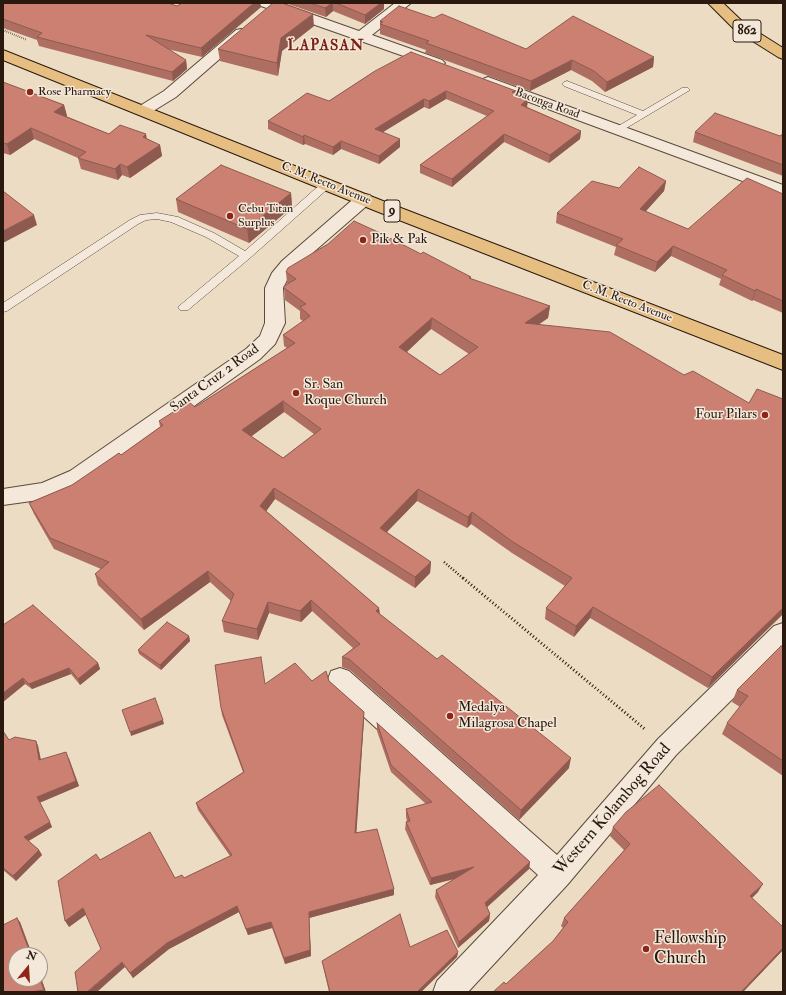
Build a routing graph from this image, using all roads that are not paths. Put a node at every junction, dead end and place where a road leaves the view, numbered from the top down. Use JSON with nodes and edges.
{"nodes":[{"id":1,"x":404,"y":3,"type":"edge"},
{"id":2,"x":715,"y":3,"type":"edge"},
{"id":3,"x":267,"y":8,"type":"edge"},
{"id":4,"x":250,"y":25,"type":"edge"},
{"id":5,"x":362,"y":36,"type":"junction"},
{"id":6,"x":783,"y":54,"type":"edge"},
{"id":7,"x":5,"y":58,"type":"edge"},
{"id":8,"x":450,"y":68,"type":"edge"},
{"id":9,"x":472,"y":76,"type":"edge"},
{"id":10,"x":567,"y":84,"type":"dead end"},
{"id":11,"x":685,"y":90,"type":"dead end"},
{"id":12,"x":144,"y":110,"type":"junction"},
{"id":13,"x":643,"y":114,"type":"junction"},
{"id":14,"x":618,"y":130,"type":"junction"},
{"id":15,"x":327,"y":184,"type":"junction"},
{"id":16,"x":783,"y":191,"type":"edge"},
{"id":17,"x":364,"y":199,"type":"junction"},
{"id":18,"x":246,"y":256,"type":"junction"},
{"id":19,"x":3,"y":308,"type":"edge"},
{"id":20,"x":184,"y":308,"type":"dead end"},
{"id":21,"x":783,"y":363,"type":"edge"},
{"id":22,"x":3,"y":497,"type":"edge"},
{"id":23,"x":783,"y":633,"type":"edge"},
{"id":24,"x":340,"y":679,"type":"dead end"},
{"id":25,"x":558,"y":874,"type":"junction"},
{"id":26,"x":448,"y":992,"type":"edge"}],
"edges":[{"from":1,"to":5,"type":"street"},
{"from":2,"to":6,"type":"main road","number":"862"},
{"from":3,"to":5,"type":"street"},
{"from":4,"to":12,"type":"street"},
{"from":5,"to":8,"type":"street"},
{"from":7,"to":12,"type":"main road","name":"C. M. Recto Avenue","number":"9"},
{"from":9,"to":14,"type":"street","name":"Baconga Road"},
{"from":10,"to":13,"type":"lane"},
{"from":11,"to":13,"type":"lane"},
{"from":12,"to":15,"type":"main road","name":"C. M. Recto Avenue","number":"9"},
{"from":13,"to":14,"type":"lane"},
{"from":14,"to":16,"type":"street","name":"Baconga Road"},
{"from":15,"to":17,"type":"main road","name":"C. M. Recto Avenue","number":"9"},
{"from":15,"to":18,"type":"lane"},
{"from":17,"to":21,"type":"main road","name":"C. M. Recto Avenue","number":"9"},
{"from":17,"to":22,"type":"street","name":"Santa Cruz 2 Road"},
{"from":18,"to":19,"type":"lane"},
{"from":18,"to":20,"type":"lane"},
{"from":23,"to":25,"type":"street","name":"Western Kolambog Road"},
{"from":24,"to":25,"type":"street"},
{"from":25,"to":26,"type":"street","name":"Western Kolambog Road"}]}
